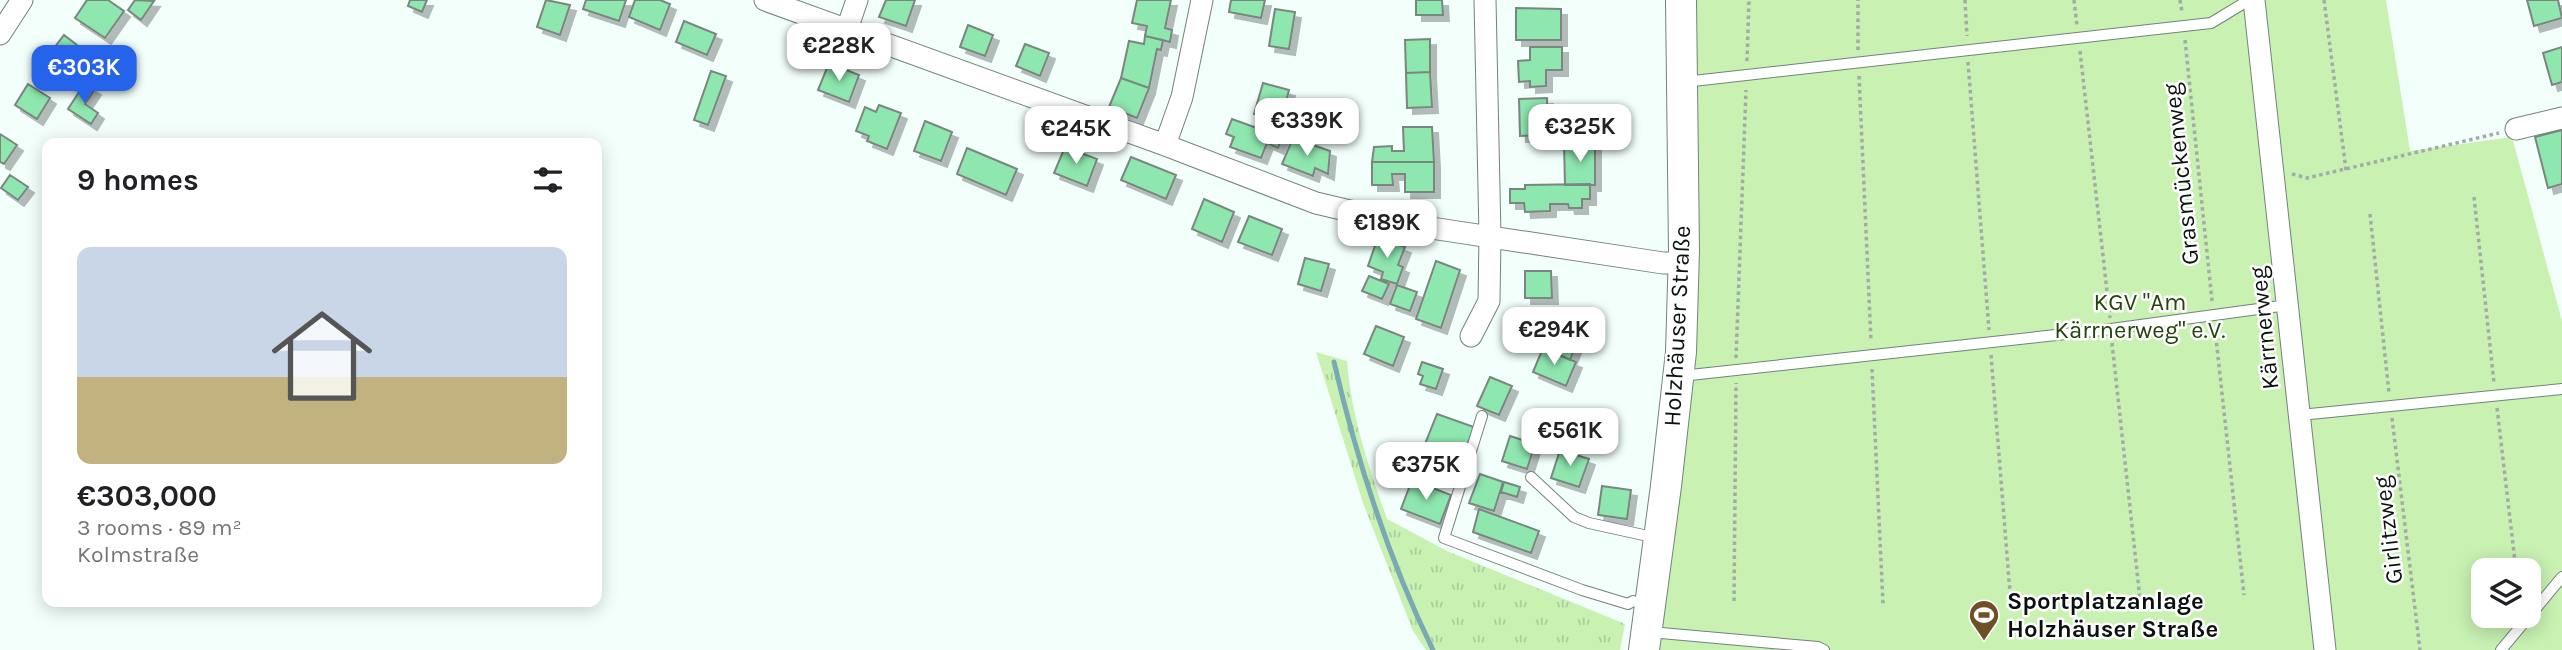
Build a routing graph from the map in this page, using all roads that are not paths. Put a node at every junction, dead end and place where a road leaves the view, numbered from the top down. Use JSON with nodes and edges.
{"nodes":[{"id":1,"x":22,"y":0,"type":"edge"},
{"id":2,"x":765,"y":0,"type":"edge"},
{"id":3,"x":857,"y":0,"type":"edge"},
{"id":4,"x":1202,"y":0,"type":"edge"},
{"id":5,"x":1485,"y":0,"type":"edge"},
{"id":6,"x":1681,"y":0,"type":"edge"},
{"id":7,"x":2249,"y":0,"type":"edge"},
{"id":8,"x":2254,"y":0,"type":"edge"},
{"id":9,"x":847,"y":29,"type":"junction"},
{"id":10,"x":0,"y":34,"type":"edge"},
{"id":11,"x":1680,"y":83,"type":"junction"},
{"id":12,"x":2562,"y":118,"type":"edge"},
{"id":13,"x":2516,"y":129,"type":"road end"},
{"id":14,"x":1165,"y":145,"type":"junction"},
{"id":15,"x":1490,"y":236,"type":"junction"},
{"id":16,"x":1684,"y":263,"type":"junction"},
{"id":17,"x":2288,"y":306,"type":"junction"},
{"id":18,"x":1471,"y":336,"type":"dead end"},
{"id":19,"x":1678,"y":377,"type":"junction"},
{"id":20,"x":2562,"y":388,"type":"edge"},
{"id":21,"x":2300,"y":415,"type":"junction"},
{"id":22,"x":1482,"y":416,"type":"dead end"},
{"id":23,"x":1531,"y":477,"type":"dead end"},
{"id":24,"x":1659,"y":539,"type":"junction"},
{"id":25,"x":2562,"y":577,"type":"edge"},
{"id":26,"x":1647,"y":629,"type":"edge"},
{"id":27,"x":1824,"y":650,"type":"edge"},
{"id":28,"x":2325,"y":650,"type":"edge"},
{"id":29,"x":2501,"y":650,"type":"edge"}],
"edges":[{"from":1,"to":10,"type":"street"},
{"from":2,"to":9,"type":"street"},
{"from":3,"to":9,"type":"street"},
{"from":4,"to":14,"type":"street"},
{"from":5,"to":15,"type":"street"},
{"from":6,"to":11,"type":"main road","name":"Holzhäuser Straße"},
{"from":7,"to":11,"type":"lane"},
{"from":8,"to":17,"type":"street","name":"Kärrnerweg"},
{"from":9,"to":14,"type":"street"},
{"from":11,"to":16,"type":"main road","name":"Holzhäuser Straße"},
{"from":12,"to":13,"type":"street"},
{"from":14,"to":15,"type":"street"},
{"from":15,"to":16,"type":"street"},
{"from":15,"to":18,"type":"street"},
{"from":16,"to":19,"type":"main road","name":"Holzhäuser Straße"},
{"from":17,"to":19,"type":"lane"},
{"from":17,"to":21,"type":"street","name":"Kärrnerweg"},
{"from":19,"to":24,"type":"main road","name":"Holzhäuser Straße"},
{"from":20,"to":21,"type":"lane"},
{"from":21,"to":28,"type":"street","name":"Kärrnerweg"},
{"from":22,"to":26,"type":"lane"},
{"from":23,"to":24,"type":"lane"},
{"from":24,"to":26,"type":"main road","name":"Holzhäuser Straße"},
{"from":25,"to":29,"type":"lane"},
{"from":26,"to":27,"type":"lane"}]}
